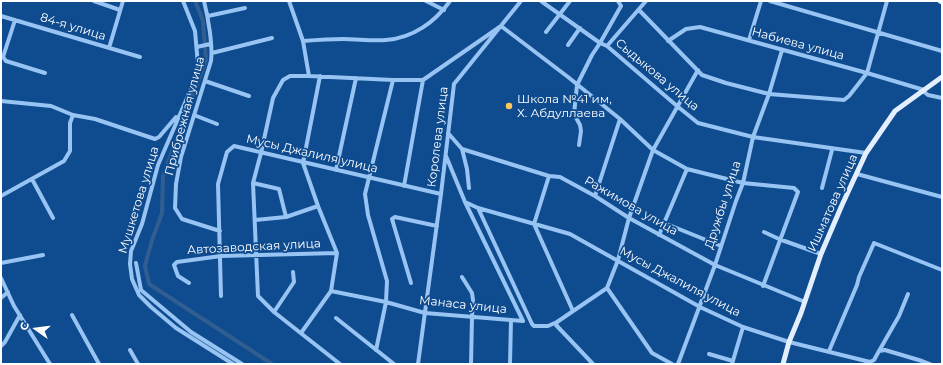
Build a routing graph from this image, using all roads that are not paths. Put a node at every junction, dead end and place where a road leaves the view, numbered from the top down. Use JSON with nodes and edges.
{"nodes":[{"id":1,"x":94,"y":1,"type":"edge"},
{"id":2,"x":123,"y":1,"type":"edge"},
{"id":3,"x":183,"y":1,"type":"edge"},
{"id":4,"x":204,"y":1,"type":"edge"},
{"id":5,"x":289,"y":1,"type":"edge"},
{"id":6,"x":426,"y":1,"type":"edge"},
{"id":7,"x":450,"y":1,"type":"edge"},
{"id":8,"x":521,"y":1,"type":"edge"},
{"id":9,"x":541,"y":1,"type":"edge"},
{"id":10,"x":570,"y":1,"type":"edge"},
{"id":11,"x":618,"y":1,"type":"edge"},
{"id":12,"x":646,"y":1,"type":"edge"},
{"id":13,"x":761,"y":1,"type":"edge"},
{"id":14,"x":770,"y":1,"type":"edge"},
{"id":15,"x":887,"y":1,"type":"edge"},
{"id":16,"x":245,"y":8,"type":"dead end"},
{"id":17,"x":120,"y":10,"type":"junction"},
{"id":18,"x":444,"y":10,"type":"junction"},
{"id":19,"x":639,"y":10,"type":"junction"},
{"id":20,"x":561,"y":15,"type":"junction"},
{"id":21,"x":1,"y":16,"type":"edge"},
{"id":22,"x":208,"y":16,"type":"junction"},
{"id":23,"x":15,"y":20,"type":"junction"},
{"id":24,"x":501,"y":26,"type":"junction"},
{"id":25,"x":580,"y":28,"type":"junction"},
{"id":26,"x":546,"y":32,"type":"dead end"},
{"id":27,"x":878,"y":32,"type":"junction"},
{"id":28,"x":272,"y":38,"type":"dead end"},
{"id":29,"x":749,"y":40,"type":"junction"},
{"id":30,"x":303,"y":41,"type":"junction"},
{"id":31,"x":668,"y":41,"type":"junction"},
{"id":32,"x":600,"y":43,"type":"junction"},
{"id":33,"x":210,"y":44,"type":"junction"},
{"id":34,"x":568,"y":45,"type":"dead end"},
{"id":35,"x":607,"y":46,"type":"junction"},
{"id":36,"x":197,"y":47,"type":"junction"},
{"id":37,"x":109,"y":48,"type":"junction"},
{"id":38,"x":782,"y":50,"type":"junction"},
{"id":39,"x":942,"y":51,"type":"edge"},
{"id":40,"x":212,"y":53,"type":"junction"},
{"id":41,"x":140,"y":57,"type":"dead end"},
{"id":42,"x":698,"y":70,"type":"junction"},
{"id":43,"x":45,"y":73,"type":"dead end"},
{"id":44,"x":867,"y":73,"type":"junction"},
{"id":45,"x":309,"y":76,"type":"junction"},
{"id":46,"x":320,"y":76,"type":"junction"},
{"id":47,"x":942,"y":77,"type":"edge"},
{"id":48,"x":356,"y":78,"type":"junction"},
{"id":49,"x":393,"y":80,"type":"junction"},
{"id":50,"x":423,"y":80,"type":"junction"},
{"id":51,"x":205,"y":81,"type":"junction"},
{"id":52,"x":577,"y":85,"type":"junction"},
{"id":53,"x":923,"y":91,"type":"junction"},
{"id":54,"x":769,"y":94,"type":"junction"},
{"id":55,"x":249,"y":96,"type":"dead end"},
{"id":56,"x":942,"y":98,"type":"edge"},
{"id":57,"x":2,"y":100,"type":"edge"},
{"id":58,"x":676,"y":106,"type":"junction"},
{"id":59,"x":179,"y":113,"type":"junction"},
{"id":60,"x":73,"y":115,"type":"junction"},
{"id":61,"x":194,"y":115,"type":"junction"},
{"id":62,"x":620,"y":120,"type":"junction"},
{"id":63,"x":218,"y":124,"type":"dead end"},
{"id":64,"x":448,"y":133,"type":"junction"},
{"id":65,"x":753,"y":137,"type":"junction"},
{"id":66,"x":579,"y":145,"type":"dead end"},
{"id":67,"x":462,"y":149,"type":"junction"},
{"id":68,"x":653,"y":150,"type":"junction"},
{"id":69,"x":832,"y":150,"type":"junction"},
{"id":70,"x":262,"y":153,"type":"junction"},
{"id":71,"x":866,"y":153,"type":"junction"},
{"id":72,"x":446,"y":155,"type":"junction"},
{"id":73,"x":303,"y":163,"type":"junction"},
{"id":74,"x":687,"y":169,"type":"junction"},
{"id":75,"x":336,"y":170,"type":"junction"},
{"id":76,"x":856,"y":174,"type":"junction"},
{"id":77,"x":549,"y":176,"type":"junction"},
{"id":78,"x":369,"y":178,"type":"junction"},
{"id":79,"x":32,"y":179,"type":"junction"},
{"id":80,"x":253,"y":183,"type":"junction"},
{"id":81,"x":743,"y":183,"type":"junction"},
{"id":82,"x":404,"y":186,"type":"junction"},
{"id":83,"x":469,"y":188,"type":"dead end"},
{"id":84,"x":822,"y":188,"type":"dead end"},
{"id":85,"x":441,"y":194,"type":"junction"},
{"id":86,"x":1,"y":196,"type":"edge"},
{"id":87,"x":595,"y":196,"type":"junction"},
{"id":88,"x":942,"y":197,"type":"edge"},
{"id":89,"x":465,"y":202,"type":"junction"},
{"id":90,"x":318,"y":206,"type":"junction"},
{"id":91,"x":478,"y":208,"type":"junction"},
{"id":92,"x":286,"y":217,"type":"junction"},
{"id":93,"x":53,"y":218,"type":"dead end"},
{"id":94,"x":629,"y":218,"type":"junction"},
{"id":95,"x":255,"y":220,"type":"junction"},
{"id":96,"x":664,"y":223,"type":"junction"},
{"id":97,"x":534,"y":224,"type":"junction"},
{"id":98,"x":437,"y":226,"type":"junction"},
{"id":99,"x":220,"y":231,"type":"junction"},
{"id":100,"x":764,"y":232,"type":"dead end"},
{"id":101,"x":659,"y":235,"type":"junction"},
{"id":102,"x":779,"y":239,"type":"junction"},
{"id":103,"x":721,"y":246,"type":"junction"},
{"id":104,"x":338,"y":253,"type":"junction"},
{"id":105,"x":821,"y":254,"type":"junction"},
{"id":106,"x":44,"y":255,"type":"dead end"},
{"id":107,"x":221,"y":256,"type":"junction"},
{"id":108,"x":256,"y":256,"type":"junction"},
{"id":109,"x":618,"y":260,"type":"junction"},
{"id":110,"x":136,"y":262,"type":"dead end"},
{"id":111,"x":1,"y":263,"type":"edge"},
{"id":112,"x":715,"y":265,"type":"junction"},
{"id":113,"x":942,"y":270,"type":"edge"},
{"id":114,"x":293,"y":272,"type":"dead end"},
{"id":115,"x":462,"y":277,"type":"dead end"},
{"id":116,"x":1,"y":278,"type":"edge"},
{"id":117,"x":189,"y":283,"type":"dead end"},
{"id":118,"x":411,"y":283,"type":"dead end"},
{"id":119,"x":763,"y":286,"type":"junction"},
{"id":120,"x":607,"y":288,"type":"junction"},
{"id":121,"x":331,"y":291,"type":"junction"},
{"id":122,"x":8,"y":292,"type":"junction"},
{"id":123,"x":908,"y":294,"type":"dead end"},
{"id":124,"x":221,"y":296,"type":"dead end"},
{"id":125,"x":1,"y":298,"type":"edge"},
{"id":126,"x":386,"y":302,"type":"junction"},
{"id":127,"x":805,"y":302,"type":"junction"},
{"id":128,"x":700,"y":307,"type":"junction"},
{"id":129,"x":573,"y":311,"type":"junction"},
{"id":130,"x":274,"y":312,"type":"junction"},
{"id":131,"x":425,"y":313,"type":"junction"},
{"id":132,"x":20,"y":315,"type":"junction"},
{"id":133,"x":72,"y":315,"type":"dead end"},
{"id":134,"x":472,"y":317,"type":"junction"},
{"id":135,"x":336,"y":318,"type":"dead end"},
{"id":136,"x":511,"y":320,"type":"junction"},
{"id":137,"x":557,"y":322,"type":"junction"},
{"id":138,"x":743,"y":327,"type":"junction"},
{"id":139,"x":301,"y":333,"type":"junction"},
{"id":140,"x":789,"y":342,"type":"junction"},
{"id":141,"x":1,"y":346,"type":"edge"},
{"id":142,"x":130,"y":350,"type":"dead end"},
{"id":143,"x":376,"y":350,"type":"junction"},
{"id":144,"x":829,"y":351,"type":"junction"},
{"id":145,"x":879,"y":351,"type":"junction"},
{"id":146,"x":709,"y":354,"type":"dead end"},
{"id":147,"x":733,"y":362,"type":"edge"},
{"id":148,"x":50,"y":364,"type":"edge"},
{"id":149,"x":99,"y":364,"type":"edge"},
{"id":150,"x":138,"y":364,"type":"edge"},
{"id":151,"x":233,"y":364,"type":"edge"},
{"id":152,"x":242,"y":364,"type":"edge"},
{"id":153,"x":340,"y":364,"type":"edge"},
{"id":154,"x":394,"y":364,"type":"edge"},
{"id":155,"x":418,"y":364,"type":"edge"},
{"id":156,"x":472,"y":364,"type":"edge"},
{"id":157,"x":510,"y":364,"type":"edge"},
{"id":158,"x":593,"y":364,"type":"edge"},
{"id":159,"x":672,"y":364,"type":"edge"},
{"id":160,"x":678,"y":364,"type":"edge"},
{"id":161,"x":783,"y":364,"type":"edge"},
{"id":162,"x":930,"y":364,"type":"edge"}],
"edges":[{"from":1,"to":17,"type":"street"},
{"from":2,"to":17,"type":"street"},
{"from":3,"to":36,"type":"street","name":"Мушкетова улица"},
{"from":4,"to":22,"type":"street","name":"Прибрежная улица"},
{"from":5,"to":30,"type":"street"},
{"from":6,"to":18,"type":"street"},
{"from":7,"to":18,"type":"street"},
{"from":8,"to":24,"type":"street","name":"Королева улица"},
{"from":9,"to":20,"type":"street","name":"Сыдыкова улица"},
{"from":10,"to":20,"type":"street"},
{"from":11,"to":32,"type":"street"},
{"from":12,"to":19,"type":"street"},
{"from":13,"to":29,"type":"street"},
{"from":14,"to":27,"type":"street"},
{"from":15,"to":27,"type":"street"},
{"from":16,"to":22,"type":"street"},
{"from":17,"to":37,"type":"street"},
{"from":18,"to":30,"type":"street"},
{"from":19,"to":31,"type":"street"},
{"from":19,"to":35,"type":"street"},
{"from":20,"to":25,"type":"street","name":"Сыдыкова улица"},
{"from":20,"to":26,"type":"street"},
{"from":21,"to":23,"type":"street","name":"84-я улица"},
{"from":22,"to":33,"type":"street","name":"Прибрежная улица"},
{"from":23,"to":37,"type":"street","name":"84-я улица"},
{"from":23,"to":43,"type":"street"},
{"from":24,"to":50,"type":"street"},
{"from":24,"to":52,"type":"street"},
{"from":24,"to":64,"type":"street","name":"Королева улица"},
{"from":25,"to":32,"type":"street","name":"Сыдыкова улица"},
{"from":25,"to":34,"type":"street"},
{"from":27,"to":39,"type":"street"},
{"from":27,"to":44,"type":"street"},
{"from":28,"to":40,"type":"street"},
{"from":29,"to":31,"type":"street","name":"Набиева улица"},
{"from":29,"to":38,"type":"street","name":"Набиева улица"},
{"from":30,"to":45,"type":"street"},
{"from":31,"to":42,"type":"street"},
{"from":32,"to":35,"type":"street","name":"Сыдыкова улица"},
{"from":32,"to":52,"type":"street"},
{"from":33,"to":36,"type":"street"},
{"from":33,"to":40,"type":"street","name":"Прибрежная улица"},
{"from":35,"to":58,"type":"street","name":"Сыдыкова улица"},
{"from":36,"to":59,"type":"street","name":"Мушкетова улица"},
{"from":37,"to":41,"type":"street","name":"84-я улица"},
{"from":38,"to":44,"type":"street","name":"Набиева улица"},
{"from":38,"to":54,"type":"street","name":"Дружбы улица"},
{"from":40,"to":51,"type":"street","name":"Прибрежная улица"},
{"from":42,"to":54,"type":"street"},
{"from":42,"to":58,"type":"street"},
{"from":44,"to":53,"type":"street","name":"Набиева улица"},
{"from":44,"to":54,"type":"street"},
{"from":45,"to":46,"type":"street"},
{"from":45,"to":70,"type":"street"},
{"from":46,"to":48,"type":"street"},
{"from":46,"to":73,"type":"street"},
{"from":47,"to":53,"type":"main road","name":"Ишматова улица"},
{"from":48,"to":49,"type":"street"},
{"from":48,"to":75,"type":"street"},
{"from":49,"to":50,"type":"street"},
{"from":49,"to":78,"type":"street"},
{"from":50,"to":82,"type":"street"},
{"from":51,"to":55,"type":"street"},
{"from":51,"to":61,"type":"street","name":"Прибрежная улица"},
{"from":52,"to":62,"type":"street"},
{"from":52,"to":66,"type":"street"},
{"from":53,"to":56,"type":"street","name":"Набиева улица"},
{"from":53,"to":71,"type":"main road","name":"Ишматова улица"},
{"from":54,"to":65,"type":"street","name":"Дружбы улица"},
{"from":57,"to":60,"type":"street"},
{"from":58,"to":65,"type":"street","name":"Сыдыкова улица"},
{"from":58,"to":68,"type":"street"},
{"from":59,"to":60,"type":"street"},
{"from":59,"to":151,"type":"street","name":"Мушкетова улица"},
{"from":60,"to":79,"type":"street"},
{"from":61,"to":63,"type":"street"},
{"from":61,"to":99,"type":"street","name":"Прибрежная улица"},
{"from":62,"to":68,"type":"street"},
{"from":62,"to":87,"type":"street"},
{"from":64,"to":67,"type":"street"},
{"from":64,"to":72,"type":"street","name":"Королева улица"},
{"from":65,"to":69,"type":"street","name":"Сыдыкова улица"},
{"from":65,"to":81,"type":"street","name":"Дружбы улица"},
{"from":67,"to":77,"type":"street","name":"Ражимова улица"},
{"from":67,"to":83,"type":"street"},
{"from":68,"to":74,"type":"street"},
{"from":68,"to":94,"type":"street"},
{"from":69,"to":71,"type":"street","name":"Сыдыкова улица"},
{"from":69,"to":84,"type":"street"},
{"from":70,"to":73,"type":"street","name":"Мусы Джалиля улица"},
{"from":70,"to":80,"type":"street"},
{"from":70,"to":99,"type":"street","name":"Мусы Джалиля улица"},
{"from":71,"to":76,"type":"main road","name":"Ишматова улица"},
{"from":72,"to":85,"type":"street","name":"Королева улица"},
{"from":72,"to":89,"type":"street"},
{"from":73,"to":75,"type":"street","name":"Мусы Джалиля улица"},
{"from":73,"to":90,"type":"street"},
{"from":74,"to":81,"type":"street"},
{"from":74,"to":96,"type":"street"},
{"from":75,"to":78,"type":"street","name":"Мусы Джалиля улица"},
{"from":76,"to":88,"type":"street"},
{"from":76,"to":105,"type":"main road","name":"Ишматова улица"},
{"from":77,"to":87,"type":"street","name":"Ражимова улица"},
{"from":77,"to":97,"type":"street"},
{"from":78,"to":82,"type":"street","name":"Мусы Джалиля улица"},
{"from":78,"to":126,"type":"street"},
{"from":79,"to":86,"type":"street"},
{"from":79,"to":93,"type":"street"},
{"from":80,"to":92,"type":"street"},
{"from":80,"to":95,"type":"street"},
{"from":81,"to":102,"type":"street"},
{"from":81,"to":103,"type":"street","name":"Дружбы улица"},
{"from":82,"to":85,"type":"street","name":"Мусы Джалиля улица"},
{"from":85,"to":98,"type":"street","name":"Королева улица"},
{"from":87,"to":94,"type":"street","name":"Ражимова улица"},
{"from":89,"to":91,"type":"street","name":"Мусы Джалиля улица"},
{"from":89,"to":136,"type":"street","name":"Манаса улица"},
{"from":90,"to":92,"type":"street"},
{"from":90,"to":104,"type":"street"},
{"from":91,"to":97,"type":"street","name":"Мусы Джалиля улица"},
{"from":91,"to":137,"type":"street"},
{"from":92,"to":95,"type":"street"},
{"from":94,"to":101,"type":"street","name":"Ражимова улица"},
{"from":94,"to":109,"type":"street"},
{"from":95,"to":108,"type":"street"},
{"from":96,"to":101,"type":"street"},
{"from":96,"to":103,"type":"street"},
{"from":97,"to":109,"type":"street","name":"Мусы Джалиля улица"},
{"from":97,"to":129,"type":"street"},
{"from":98,"to":118,"type":"street"},
{"from":98,"to":131,"type":"street","name":"Королева улица"},
{"from":99,"to":107,"type":"street","name":"Мусы Джалиля улица"},
{"from":100,"to":102,"type":"street"},
{"from":101,"to":112,"type":"street","name":"Ражимова улица"},
{"from":102,"to":105,"type":"street"},
{"from":102,"to":119,"type":"street"},
{"from":103,"to":112,"type":"street","name":"Дружбы улица"},
{"from":104,"to":108,"type":"street","name":"Автозаводская улица"},
{"from":104,"to":121,"type":"street"},
{"from":105,"to":127,"type":"main road","name":"Ишматова улица"},
{"from":106,"to":111,"type":"street"},
{"from":107,"to":108,"type":"street","name":"Автозаводская улица"},
{"from":107,"to":117,"type":"street","name":"Автозаводская улица"},
{"from":107,"to":124,"type":"street","name":"Мусы Джалиля улица"},
{"from":108,"to":130,"type":"street"},
{"from":109,"to":120,"type":"street"},
{"from":109,"to":128,"type":"street","name":"Мусы Джалиля улица"},
{"from":110,"to":152,"type":"street"},
{"from":112,"to":119,"type":"street","name":"Ражимова улица"},
{"from":112,"to":128,"type":"street","name":"Дружбы улица"},
{"from":113,"to":144,"type":"street"},
{"from":114,"to":130,"type":"street"},
{"from":115,"to":134,"type":"street"},
{"from":116,"to":122,"type":"street"},
{"from":119,"to":127,"type":"street","name":"Ражимова улица"},
{"from":120,"to":129,"type":"street"},
{"from":120,"to":159,"type":"street"},
{"from":121,"to":126,"type":"street","name":"Манаса улица"},
{"from":121,"to":139,"type":"street"},
{"from":122,"to":125,"type":"street"},
{"from":122,"to":132,"type":"street"},
{"from":123,"to":145,"type":"street"},
{"from":126,"to":131,"type":"street","name":"Манаса улица"},
{"from":126,"to":143,"type":"street"},
{"from":127,"to":140,"type":"main road","name":"Ишматова улица"},
{"from":128,"to":138,"type":"street","name":"Мусы Джалиля улица"},
{"from":128,"to":160,"type":"street","name":"Дружбы улица"},
{"from":129,"to":137,"type":"street"},
{"from":130,"to":139,"type":"street"},
{"from":131,"to":134,"type":"street","name":"Манаса улица"},
{"from":131,"to":155,"type":"street","name":"Королева улица"},
{"from":132,"to":141,"type":"street"},
{"from":132,"to":148,"type":"street"},
{"from":133,"to":149,"type":"street"},
{"from":134,"to":136,"type":"street","name":"Манаса улица"},
{"from":134,"to":156,"type":"street"},
{"from":135,"to":143,"type":"street"},
{"from":136,"to":157,"type":"street"},
{"from":137,"to":158,"type":"street"},
{"from":138,"to":140,"type":"street","name":"Мусы Джалиля улица"},
{"from":138,"to":147,"type":"street"},
{"from":139,"to":153,"type":"street"},
{"from":140,"to":144,"type":"street","name":"Мусы Джалиля улица"},
{"from":140,"to":161,"type":"main road","name":"Ишматова улица"},
{"from":142,"to":150,"type":"street"},
{"from":143,"to":154,"type":"street"},
{"from":144,"to":145,"type":"street","name":"Мусы Джалиля улица"},
{"from":145,"to":162,"type":"street"},
{"from":146,"to":147,"type":"street"}]}
